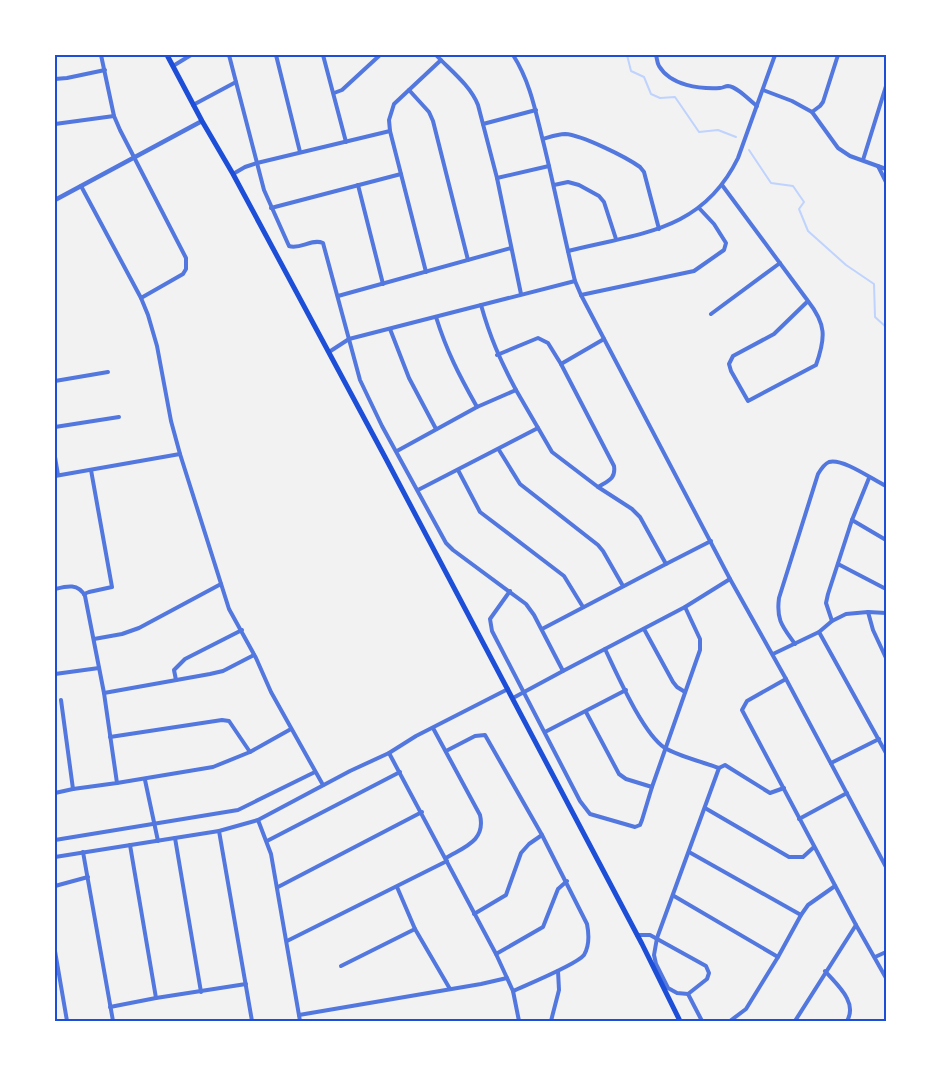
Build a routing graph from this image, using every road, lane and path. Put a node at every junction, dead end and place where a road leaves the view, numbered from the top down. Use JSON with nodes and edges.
{"nodes":[{"id":1,"x":101,"y":55,"type":"edge"},
{"id":2,"x":167,"y":55,"type":"edge"},
{"id":3,"x":190,"y":55,"type":"edge"},
{"id":4,"x":229,"y":55,"type":"edge"},
{"id":5,"x":276,"y":55,"type":"edge"},
{"id":6,"x":323,"y":55,"type":"edge"},
{"id":7,"x":380,"y":55,"type":"edge"},
{"id":8,"x":436,"y":55,"type":"edge"},
{"id":9,"x":513,"y":55,"type":"edge"},
{"id":10,"x":656,"y":55,"type":"edge"},
{"id":11,"x":775,"y":55,"type":"edge"},
{"id":12,"x":838,"y":55,"type":"edge"},
{"id":13,"x":441,"y":60,"type":"junction"},
{"id":14,"x":173,"y":66,"type":"junction"},
{"id":15,"x":105,"y":70,"type":"junction"},
{"id":16,"x":55,"y":79,"type":"edge"},
{"id":17,"x":236,"y":82,"type":"junction"},
{"id":18,"x":886,"y":86,"type":"edge"},
{"id":19,"x":409,"y":90,"type":"junction"},
{"id":20,"x":763,"y":90,"type":"junction"},
{"id":21,"x":334,"y":93,"type":"junction"},
{"id":22,"x":193,"y":105,"type":"junction"},
{"id":23,"x":757,"y":106,"type":"junction"},
{"id":24,"x":536,"y":110,"type":"junction"},
{"id":25,"x":812,"y":112,"type":"junction"},
{"id":26,"x":114,"y":116,"type":"junction"},
{"id":27,"x":202,"y":121,"type":"junction"},
{"id":28,"x":55,"y":124,"type":"edge"},
{"id":29,"x":483,"y":124,"type":"junction"},
{"id":30,"x":390,"y":131,"type":"junction"},
{"id":31,"x":543,"y":139,"type":"junction"},
{"id":32,"x":346,"y":142,"type":"junction"},
{"id":33,"x":300,"y":152,"type":"junction"},
{"id":34,"x":134,"y":158,"type":"junction"},
{"id":35,"x":863,"y":160,"type":"junction"},
{"id":36,"x":257,"y":163,"type":"junction"},
{"id":37,"x":549,"y":166,"type":"junction"},
{"id":38,"x":878,"y":166,"type":"junction"},
{"id":39,"x":886,"y":169,"type":"edge"},
{"id":40,"x":233,"y":174,"type":"junction"},
{"id":41,"x":401,"y":174,"type":"junction"},
{"id":42,"x":497,"y":178,"type":"junction"},
{"id":43,"x":886,"y":182,"type":"edge"},
{"id":44,"x":358,"y":185,"type":"junction"},
{"id":45,"x":554,"y":185,"type":"junction"},
{"id":46,"x":81,"y":186,"type":"junction"},
{"id":47,"x":722,"y":186,"type":"junction"},
{"id":48,"x":55,"y":200,"type":"edge"},
{"id":49,"x":271,"y":208,"type":"junction"},
{"id":50,"x":699,"y":208,"type":"junction"},
{"id":51,"x":659,"y":229,"type":"junction"},
{"id":52,"x":616,"y":239,"type":"junction"},
{"id":53,"x":512,"y":248,"type":"junction"},
{"id":54,"x":568,"y":251,"type":"junction"},
{"id":55,"x":468,"y":260,"type":"junction"},
{"id":56,"x":780,"y":263,"type":"junction"},
{"id":57,"x":426,"y":272,"type":"junction"},
{"id":58,"x":575,"y":281,"type":"junction"},
{"id":59,"x":383,"y":284,"type":"junction"},
{"id":60,"x":521,"y":294,"type":"junction"},
{"id":61,"x":581,"y":295,"type":"junction"},
{"id":62,"x":338,"y":296,"type":"junction"},
{"id":63,"x":141,"y":298,"type":"junction"},
{"id":64,"x":808,"y":300,"type":"junction"},
{"id":65,"x":481,"y":305,"type":"junction"},
{"id":66,"x":711,"y":314,"type":"dead end"},
{"id":67,"x":436,"y":317,"type":"junction"},
{"id":68,"x":390,"y":329,"type":"junction"},
{"id":69,"x":350,"y":339,"type":"junction"},
{"id":70,"x":604,"y":340,"type":"junction"},
{"id":71,"x":329,"y":352,"type":"junction"},
{"id":72,"x":497,"y":355,"type":"junction"},
{"id":73,"x":561,"y":364,"type":"junction"},
{"id":74,"x":108,"y":372,"type":"dead end"},
{"id":75,"x":55,"y":381,"type":"edge"},
{"id":76,"x":516,"y":390,"type":"junction"},
{"id":77,"x":477,"y":407,"type":"junction"},
{"id":78,"x":119,"y":417,"type":"dead end"},
{"id":79,"x":55,"y":427,"type":"edge"},
{"id":80,"x":538,"y":428,"type":"junction"},
{"id":81,"x":436,"y":429,"type":"junction"},
{"id":82,"x":498,"y":450,"type":"junction"},
{"id":83,"x":397,"y":451,"type":"junction"},
{"id":84,"x":180,"y":454,"type":"junction"},
{"id":85,"x":55,"y":457,"type":"edge"},
{"id":86,"x":91,"y":470,"type":"junction"},
{"id":87,"x":458,"y":470,"type":"junction"},
{"id":88,"x":57,"y":476,"type":"edge"},
{"id":89,"x":869,"y":478,"type":"junction"},
{"id":90,"x":886,"y":486,"type":"edge"},
{"id":91,"x":598,"y":487,"type":"junction"},
{"id":92,"x":418,"y":490,"type":"junction"},
{"id":93,"x":852,"y":520,"type":"junction"},
{"id":94,"x":886,"y":540,"type":"edge"},
{"id":95,"x":711,"y":541,"type":"junction"},
{"id":96,"x":666,"y":564,"type":"junction"},
{"id":97,"x":838,"y":564,"type":"junction"},
{"id":98,"x":730,"y":579,"type":"junction"},
{"id":99,"x":221,"y":584,"type":"junction"},
{"id":100,"x":623,"y":586,"type":"junction"},
{"id":101,"x":55,"y":589,"type":"edge"},
{"id":102,"x":886,"y":590,"type":"edge"},
{"id":103,"x":510,"y":591,"type":"junction"},
{"id":104,"x":84,"y":594,"type":"junction"},
{"id":105,"x":583,"y":607,"type":"junction"},
{"id":106,"x":685,"y":607,"type":"junction"},
{"id":107,"x":868,"y":612,"type":"junction"},
{"id":108,"x":886,"y":613,"type":"edge"},
{"id":109,"x":832,"y":621,"type":"junction"},
{"id":110,"x":644,"y":629,"type":"junction"},
{"id":111,"x":242,"y":630,"type":"junction"},
{"id":112,"x":542,"y":630,"type":"junction"},
{"id":113,"x":819,"y":632,"type":"junction"},
{"id":114,"x":94,"y":639,"type":"junction"},
{"id":115,"x":795,"y":644,"type":"junction"},
{"id":116,"x":605,"y":649,"type":"junction"},
{"id":117,"x":773,"y":654,"type":"junction"},
{"id":118,"x":254,"y":655,"type":"junction"},
{"id":119,"x":886,"y":658,"type":"edge"},
{"id":120,"x":99,"y":668,"type":"junction"},
{"id":121,"x":563,"y":671,"type":"junction"},
{"id":122,"x":55,"y":674,"type":"edge"},
{"id":123,"x":786,"y":679,"type":"junction"},
{"id":124,"x":176,"y":680,"type":"junction"},
{"id":125,"x":508,"y":689,"type":"junction"},
{"id":126,"x":626,"y":690,"type":"junction"},
{"id":127,"x":524,"y":691,"type":"junction"},
{"id":128,"x":685,"y":692,"type":"junction"},
{"id":129,"x":104,"y":693,"type":"junction"},
{"id":130,"x":513,"y":698,"type":"junction"},
{"id":131,"x":61,"y":700,"type":"dead end"},
{"id":132,"x":586,"y":712,"type":"junction"},
{"id":133,"x":433,"y":728,"type":"junction"},
{"id":134,"x":291,"y":729,"type":"junction"},
{"id":135,"x":545,"y":732,"type":"junction"},
{"id":136,"x":110,"y":737,"type":"junction"},
{"id":137,"x":879,"y":740,"type":"junction"},
{"id":138,"x":665,"y":748,"type":"junction"},
{"id":139,"x":446,"y":751,"type":"junction"},
{"id":140,"x":250,"y":752,"type":"junction"},
{"id":141,"x":389,"y":753,"type":"junction"},
{"id":142,"x":886,"y":753,"type":"edge"},
{"id":143,"x":831,"y":763,"type":"junction"},
{"id":144,"x":719,"y":768,"type":"junction"},
{"id":145,"x":315,"y":772,"type":"junction"},
{"id":146,"x":400,"y":772,"type":"junction"},
{"id":147,"x":145,"y":780,"type":"junction"},
{"id":148,"x":117,"y":784,"type":"junction"},
{"id":149,"x":323,"y":785,"type":"junction"},
{"id":150,"x":652,"y":787,"type":"junction"},
{"id":151,"x":784,"y":788,"type":"junction"},
{"id":152,"x":73,"y":789,"type":"junction"},
{"id":153,"x":55,"y":793,"type":"edge"},
{"id":154,"x":848,"y":793,"type":"junction"},
{"id":155,"x":705,"y":808,"type":"junction"},
{"id":156,"x":422,"y":812,"type":"junction"},
{"id":157,"x":799,"y":819,"type":"junction"},
{"id":158,"x":258,"y":820,"type":"junction"},
{"id":159,"x":155,"y":824,"type":"junction"},
{"id":160,"x":219,"y":831,"type":"junction"},
{"id":161,"x":542,"y":836,"type":"junction"},
{"id":162,"x":175,"y":838,"type":"junction"},
{"id":163,"x":55,"y":840,"type":"edge"},
{"id":164,"x":158,"y":840,"type":"junction"},
{"id":165,"x":266,"y":841,"type":"junction"},
{"id":166,"x":130,"y":845,"type":"junction"},
{"id":167,"x":814,"y":847,"type":"junction"},
{"id":168,"x":83,"y":852,"type":"junction"},
{"id":169,"x":689,"y":852,"type":"junction"},
{"id":170,"x":886,"y":854,"type":"edge"},
{"id":171,"x":880,"y":856,"type":"junction"},
{"id":172,"x":55,"y":857,"type":"edge"},
{"id":173,"x":446,"y":859,"type":"junction"},
{"id":174,"x":886,"y":867,"type":"edge"},
{"id":175,"x":88,"y":877,"type":"junction"},
{"id":176,"x":567,"y":881,"type":"junction"},
{"id":177,"x":55,"y":886,"type":"edge"},
{"id":178,"x":835,"y":886,"type":"junction"},
{"id":179,"x":278,"y":887,"type":"junction"},
{"id":180,"x":397,"y":887,"type":"junction"},
{"id":181,"x":674,"y":896,"type":"junction"},
{"id":182,"x":474,"y":914,"type":"junction"},
{"id":183,"x":801,"y":915,"type":"junction"},
{"id":184,"x":856,"y":926,"type":"junction"},
{"id":185,"x":415,"y":929,"type":"junction"},
{"id":186,"x":637,"y":935,"type":"junction"},
{"id":187,"x":657,"y":938,"type":"junction"},
{"id":188,"x":287,"y":941,"type":"junction"},
{"id":189,"x":55,"y":951,"type":"edge"},
{"id":190,"x":886,"y":952,"type":"edge"},
{"id":191,"x":496,"y":954,"type":"junction"},
{"id":192,"x":778,"y":957,"type":"junction"},
{"id":193,"x":875,"y":957,"type":"junction"},
{"id":194,"x":341,"y":966,"type":"dead end"},
{"id":195,"x":558,"y":971,"type":"junction"},
{"id":196,"x":825,"y":971,"type":"junction"},
{"id":197,"x":507,"y":978,"type":"junction"},
{"id":198,"x":886,"y":978,"type":"edge"},
{"id":199,"x":246,"y":984,"type":"junction"},
{"id":200,"x":450,"y":989,"type":"junction"},
{"id":201,"x":513,"y":991,"type":"junction"},
{"id":202,"x":201,"y":992,"type":"junction"},
{"id":203,"x":688,"y":994,"type":"junction"},
{"id":204,"x":156,"y":998,"type":"junction"},
{"id":205,"x":110,"y":1006,"type":"junction"},
{"id":206,"x":299,"y":1014,"type":"junction"},
{"id":207,"x":67,"y":1021,"type":"edge"},
{"id":208,"x":113,"y":1021,"type":"edge"},
{"id":209,"x":252,"y":1021,"type":"edge"},
{"id":210,"x":300,"y":1021,"type":"edge"},
{"id":211,"x":519,"y":1021,"type":"edge"},
{"id":212,"x":551,"y":1021,"type":"edge"},
{"id":213,"x":680,"y":1021,"type":"edge"},
{"id":214,"x":702,"y":1021,"type":"edge"},
{"id":215,"x":730,"y":1021,"type":"edge"},
{"id":216,"x":795,"y":1021,"type":"edge"},
{"id":217,"x":847,"y":1021,"type":"edge"}],
"edges":[{"from":1,"to":15,"type":"street"},
{"from":2,"to":14,"type":"main road"},
{"from":3,"to":14,"type":"street"},
{"from":4,"to":17,"type":"street"},
{"from":5,"to":33,"type":"street"},
{"from":6,"to":21,"type":"street"},
{"from":7,"to":21,"type":"street"},
{"from":8,"to":13,"type":"street"},
{"from":9,"to":24,"type":"street"},
{"from":10,"to":23,"type":"street"},
{"from":11,"to":20,"type":"street"},
{"from":12,"to":25,"type":"street"},
{"from":13,"to":19,"type":"street"},
{"from":13,"to":29,"type":"street"},
{"from":14,"to":22,"type":"main road"},
{"from":15,"to":16,"type":"street"},
{"from":15,"to":26,"type":"street"},
{"from":17,"to":22,"type":"street"},
{"from":17,"to":36,"type":"street"},
{"from":18,"to":35,"type":"street"},
{"from":19,"to":30,"type":"street"},
{"from":19,"to":55,"type":"street"},
{"from":20,"to":23,"type":"street"},
{"from":20,"to":25,"type":"street"},
{"from":21,"to":32,"type":"street"},
{"from":22,"to":27,"type":"main road"},
{"from":23,"to":47,"type":"street"},
{"from":24,"to":29,"type":"street"},
{"from":24,"to":31,"type":"street"},
{"from":25,"to":35,"type":"street"},
{"from":26,"to":28,"type":"street"},
{"from":26,"to":34,"type":"street"},
{"from":27,"to":34,"type":"street"},
{"from":27,"to":40,"type":"main road"},
{"from":29,"to":42,"type":"street"},
{"from":30,"to":32,"type":"street"},
{"from":30,"to":41,"type":"street"},
{"from":31,"to":37,"type":"street"},
{"from":31,"to":51,"type":"street"},
{"from":32,"to":33,"type":"street"},
{"from":33,"to":36,"type":"street"},
{"from":34,"to":46,"type":"street"},
{"from":34,"to":63,"type":"street"},
{"from":35,"to":38,"type":"street"},
{"from":36,"to":40,"type":"street"},
{"from":36,"to":49,"type":"street"},
{"from":37,"to":42,"type":"street"},
{"from":37,"to":45,"type":"street"},
{"from":38,"to":39,"type":"street"},
{"from":38,"to":43,"type":"street"},
{"from":40,"to":71,"type":"main road"},
{"from":41,"to":44,"type":"street"},
{"from":41,"to":57,"type":"street"},
{"from":42,"to":53,"type":"street"},
{"from":44,"to":49,"type":"street"},
{"from":44,"to":59,"type":"street"},
{"from":45,"to":52,"type":"street"},
{"from":45,"to":54,"type":"street"},
{"from":46,"to":48,"type":"street"},
{"from":46,"to":63,"type":"street"},
{"from":47,"to":50,"type":"street"},
{"from":47,"to":56,"type":"street"},
{"from":49,"to":62,"type":"street"},
{"from":50,"to":51,"type":"street"},
{"from":50,"to":61,"type":"street"},
{"from":51,"to":52,"type":"street"},
{"from":52,"to":54,"type":"street"},
{"from":53,"to":55,"type":"street"},
{"from":53,"to":60,"type":"street"},
{"from":54,"to":58,"type":"street"},
{"from":55,"to":57,"type":"street"},
{"from":56,"to":64,"type":"street"},
{"from":56,"to":66,"type":"street"},
{"from":57,"to":59,"type":"street"},
{"from":58,"to":60,"type":"street"},
{"from":58,"to":61,"type":"street"},
{"from":59,"to":62,"type":"street"},
{"from":60,"to":65,"type":"street"},
{"from":61,"to":70,"type":"street"},
{"from":62,"to":69,"type":"street"},
{"from":63,"to":84,"type":"street"},
{"from":64,"to":64,"type":"street"},
{"from":65,"to":67,"type":"street"},
{"from":65,"to":72,"type":"street"},
{"from":67,"to":68,"type":"street"},
{"from":67,"to":77,"type":"street"},
{"from":68,"to":69,"type":"street"},
{"from":68,"to":81,"type":"street"},
{"from":69,"to":71,"type":"street"},
{"from":69,"to":83,"type":"street"},
{"from":70,"to":73,"type":"street"},
{"from":70,"to":95,"type":"street"},
{"from":71,"to":125,"type":"main road"},
{"from":72,"to":73,"type":"street"},
{"from":72,"to":76,"type":"street"},
{"from":73,"to":91,"type":"street"},
{"from":74,"to":75,"type":"street"},
{"from":76,"to":77,"type":"street"},
{"from":76,"to":80,"type":"street"},
{"from":77,"to":81,"type":"street"},
{"from":78,"to":79,"type":"street"},
{"from":80,"to":82,"type":"street"},
{"from":80,"to":91,"type":"street"},
{"from":81,"to":83,"type":"street"},
{"from":82,"to":87,"type":"street"},
{"from":82,"to":100,"type":"street"},
{"from":83,"to":92,"type":"street"},
{"from":84,"to":86,"type":"street"},
{"from":84,"to":99,"type":"street"},
{"from":85,"to":88,"type":"street"},
{"from":86,"to":88,"type":"street"},
{"from":86,"to":104,"type":"street"},
{"from":87,"to":92,"type":"street"},
{"from":87,"to":105,"type":"street"},
{"from":89,"to":90,"type":"street"},
{"from":89,"to":93,"type":"street"},
{"from":89,"to":115,"type":"street"},
{"from":91,"to":96,"type":"street"},
{"from":92,"to":103,"type":"street"},
{"from":93,"to":94,"type":"street"},
{"from":93,"to":97,"type":"street"},
{"from":95,"to":96,"type":"street"},
{"from":95,"to":98,"type":"street"},
{"from":96,"to":100,"type":"street"},
{"from":97,"to":102,"type":"street"},
{"from":97,"to":109,"type":"street"},
{"from":98,"to":106,"type":"street"},
{"from":98,"to":117,"type":"street"},
{"from":99,"to":111,"type":"street"},
{"from":99,"to":114,"type":"street"},
{"from":100,"to":105,"type":"street"},
{"from":101,"to":104,"type":"street"},
{"from":103,"to":112,"type":"street"},
{"from":103,"to":127,"type":"street"},
{"from":104,"to":114,"type":"street"},
{"from":105,"to":112,"type":"street"},
{"from":106,"to":110,"type":"street"},
{"from":106,"to":128,"type":"street"},
{"from":107,"to":108,"type":"street"},
{"from":107,"to":109,"type":"street"},
{"from":107,"to":119,"type":"street"},
{"from":109,"to":113,"type":"street"},
{"from":110,"to":116,"type":"street"},
{"from":110,"to":128,"type":"street"},
{"from":111,"to":118,"type":"street"},
{"from":111,"to":124,"type":"street"},
{"from":112,"to":121,"type":"street"},
{"from":113,"to":115,"type":"street"},
{"from":113,"to":137,"type":"street"},
{"from":114,"to":120,"type":"street"},
{"from":115,"to":117,"type":"street"},
{"from":116,"to":121,"type":"street"},
{"from":116,"to":126,"type":"street"},
{"from":117,"to":123,"type":"street"},
{"from":118,"to":124,"type":"street"},
{"from":118,"to":134,"type":"street"},
{"from":120,"to":122,"type":"street"},
{"from":120,"to":129,"type":"street"},
{"from":121,"to":127,"type":"street"},
{"from":123,"to":143,"type":"street"},
{"from":123,"to":151,"type":"street"},
{"from":124,"to":129,"type":"street"},
{"from":125,"to":130,"type":"main road"},
{"from":125,"to":133,"type":"street"},
{"from":126,"to":132,"type":"street"},
{"from":126,"to":138,"type":"street"},
{"from":127,"to":130,"type":"street"},
{"from":127,"to":135,"type":"street"},
{"from":128,"to":138,"type":"street"},
{"from":129,"to":136,"type":"street"},
{"from":130,"to":186,"type":"main road"},
{"from":131,"to":152,"type":"street"},
{"from":132,"to":135,"type":"street"},
{"from":132,"to":150,"type":"street"},
{"from":133,"to":139,"type":"street"},
{"from":133,"to":141,"type":"street"},
{"from":134,"to":140,"type":"street"},
{"from":134,"to":145,"type":"street"},
{"from":135,"to":150,"type":"street"},
{"from":136,"to":140,"type":"street"},
{"from":136,"to":148,"type":"street"},
{"from":137,"to":142,"type":"street"},
{"from":137,"to":143,"type":"street"},
{"from":138,"to":144,"type":"street"},
{"from":138,"to":150,"type":"street"},
{"from":139,"to":161,"type":"street"},
{"from":139,"to":173,"type":"street"},
{"from":140,"to":147,"type":"street"},
{"from":141,"to":146,"type":"street"},
{"from":141,"to":149,"type":"street"},
{"from":143,"to":154,"type":"street"},
{"from":144,"to":151,"type":"street"},
{"from":144,"to":155,"type":"street"},
{"from":145,"to":149,"type":"street"},
{"from":145,"to":159,"type":"street"},
{"from":146,"to":156,"type":"street"},
{"from":146,"to":165,"type":"street"},
{"from":147,"to":148,"type":"street"},
{"from":147,"to":159,"type":"street"},
{"from":148,"to":152,"type":"street"},
{"from":149,"to":158,"type":"street"},
{"from":151,"to":157,"type":"street"},
{"from":152,"to":153,"type":"street"},
{"from":154,"to":157,"type":"street"},
{"from":154,"to":171,"type":"street"},
{"from":155,"to":167,"type":"street"},
{"from":155,"to":169,"type":"street"},
{"from":156,"to":173,"type":"street"},
{"from":156,"to":179,"type":"street"},
{"from":157,"to":167,"type":"street"},
{"from":158,"to":160,"type":"street"},
{"from":158,"to":165,"type":"street"},
{"from":159,"to":163,"type":"street"},
{"from":159,"to":164,"type":"street"},
{"from":160,"to":162,"type":"street"},
{"from":160,"to":199,"type":"street"},
{"from":161,"to":176,"type":"street"},
{"from":161,"to":182,"type":"street"},
{"from":162,"to":164,"type":"street"},
{"from":162,"to":202,"type":"street"},
{"from":164,"to":166,"type":"street"},
{"from":165,"to":179,"type":"street"},
{"from":166,"to":168,"type":"street"},
{"from":166,"to":204,"type":"street"},
{"from":167,"to":178,"type":"street"},
{"from":168,"to":172,"type":"street"},
{"from":168,"to":175,"type":"street"},
{"from":169,"to":181,"type":"street"},
{"from":169,"to":183,"type":"street"},
{"from":170,"to":171,"type":"street"},
{"from":171,"to":174,"type":"street"},
{"from":173,"to":180,"type":"street"},
{"from":173,"to":182,"type":"street"},
{"from":175,"to":177,"type":"street"},
{"from":175,"to":205,"type":"street"},
{"from":176,"to":191,"type":"street"},
{"from":176,"to":195,"type":"street"},
{"from":178,"to":183,"type":"street"},
{"from":178,"to":184,"type":"street"},
{"from":179,"to":188,"type":"street"},
{"from":180,"to":185,"type":"street"},
{"from":180,"to":188,"type":"street"},
{"from":181,"to":187,"type":"street"},
{"from":181,"to":192,"type":"street"},
{"from":182,"to":191,"type":"street"},
{"from":183,"to":192,"type":"street"},
{"from":184,"to":193,"type":"street"},
{"from":184,"to":196,"type":"street"},
{"from":185,"to":194,"type":"street"},
{"from":185,"to":200,"type":"street"},
{"from":186,"to":187,"type":"street"},
{"from":186,"to":213,"type":"main road"},
{"from":187,"to":203,"type":"street"},
{"from":187,"to":203,"type":"street"},
{"from":188,"to":206,"type":"street"},
{"from":189,"to":207,"type":"street"},
{"from":190,"to":193,"type":"street"},
{"from":191,"to":197,"type":"street"},
{"from":192,"to":215,"type":"street"},
{"from":193,"to":198,"type":"street"},
{"from":195,"to":201,"type":"street"},
{"from":195,"to":212,"type":"street"},
{"from":196,"to":216,"type":"street"},
{"from":196,"to":217,"type":"street"},
{"from":197,"to":200,"type":"street"},
{"from":197,"to":201,"type":"street"},
{"from":199,"to":202,"type":"street"},
{"from":199,"to":209,"type":"street"},
{"from":200,"to":206,"type":"street"},
{"from":201,"to":211,"type":"street"},
{"from":202,"to":204,"type":"street"},
{"from":203,"to":214,"type":"street"},
{"from":204,"to":205,"type":"street"},
{"from":205,"to":208,"type":"street"},
{"from":206,"to":210,"type":"street"}]}
